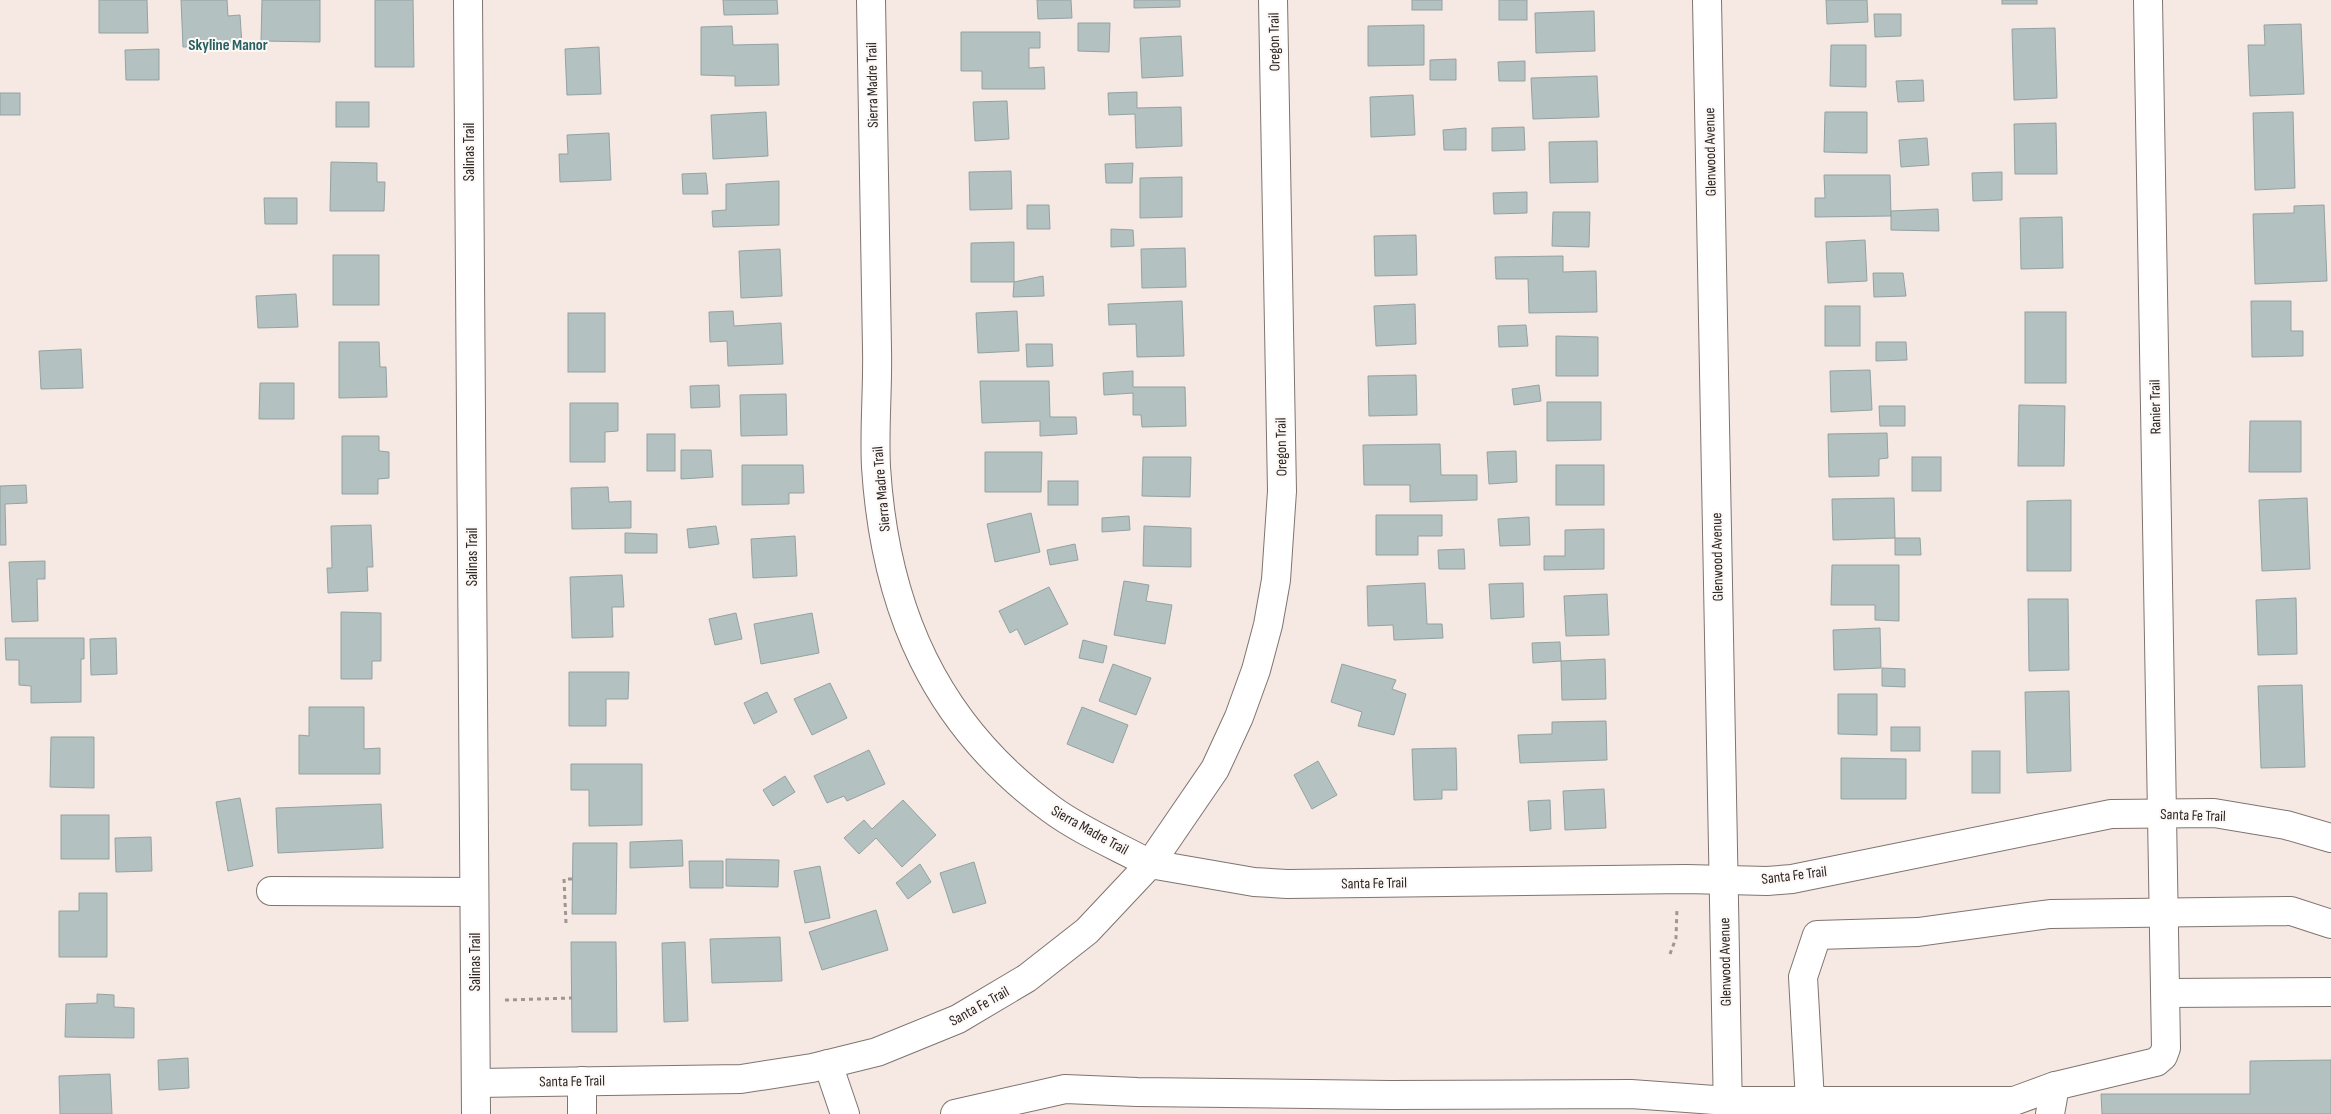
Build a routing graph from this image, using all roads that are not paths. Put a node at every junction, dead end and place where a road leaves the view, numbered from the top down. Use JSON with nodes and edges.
{"nodes":[{"id":1,"x":468,"y":0,"type":"edge"},
{"id":2,"x":870,"y":0,"type":"edge"},
{"id":3,"x":1273,"y":0,"type":"edge"},
{"id":4,"x":1707,"y":0,"type":"edge"},
{"id":5,"x":2148,"y":0,"type":"edge"},
{"id":6,"x":2162,"y":813,"type":"junction"},
{"id":7,"x":2331,"y":838,"type":"edge"},
{"id":8,"x":1150,"y":864,"type":"junction"},
{"id":9,"x":1723,"y":879,"type":"junction"},
{"id":10,"x":271,"y":891,"type":"dead end"},
{"id":11,"x":474,"y":892,"type":"junction"},
{"id":12,"x":2164,"y":913,"type":"junction"},
{"id":13,"x":2331,"y":924,"type":"edge"},
{"id":14,"x":2331,"y":992,"type":"edge"},
{"id":15,"x":2166,"y":993,"type":"junction"},
{"id":16,"x":828,"y":1064,"type":"junction"},
{"id":17,"x":582,"y":1081,"type":"junction"},
{"id":18,"x":476,"y":1083,"type":"junction"},
{"id":19,"x":2055,"y":1086,"type":"junction"},
{"id":20,"x":1827,"y":1106,"type":"edge"},
{"id":21,"x":1728,"y":1108,"type":"edge"},
{"id":22,"x":476,"y":1114,"type":"edge"},
{"id":23,"x":582,"y":1114,"type":"edge"},
{"id":24,"x":845,"y":1114,"type":"edge"},
{"id":25,"x":955,"y":1114,"type":"edge"},
{"id":26,"x":2050,"y":1114,"type":"edge"}],
"edges":[{"from":1,"to":11,"type":"street","name":"Salinas Trail"},
{"from":2,"to":8,"type":"street","name":"Sierra Madre Trail"},
{"from":3,"to":8,"type":"street","name":"Oregon Trail"},
{"from":4,"to":9,"type":"street","name":"Glenwood Avenue"},
{"from":5,"to":6,"type":"street","name":"Ranier Trail"},
{"from":6,"to":7,"type":"street","name":"Santa Fe Trail"},
{"from":6,"to":9,"type":"street","name":"Santa Fe Trail"},
{"from":6,"to":12,"type":"street","name":"Ranier Trail"},
{"from":8,"to":9,"type":"street","name":"Santa Fe Trail"},
{"from":8,"to":16,"type":"street","name":"Santa Fe Trail"},
{"from":9,"to":21,"type":"street","name":"Glenwood Avenue"},
{"from":10,"to":11,"type":"street"},
{"from":11,"to":18,"type":"street","name":"Salinas Trail"},
{"from":12,"to":13,"type":"street"},
{"from":12,"to":15,"type":"street","name":"Ranier Trail"},
{"from":12,"to":20,"type":"street"},
{"from":14,"to":15,"type":"street"},
{"from":15,"to":19,"type":"street","name":"Ranier Trail"},
{"from":16,"to":17,"type":"street","name":"Santa Fe Trail"},
{"from":16,"to":24,"type":"street"},
{"from":17,"to":18,"type":"street","name":"Santa Fe Trail"},
{"from":17,"to":23,"type":"street"},
{"from":18,"to":22,"type":"street","name":"Salinas Trail"},
{"from":19,"to":20,"type":"street","name":"Ranier Trail"},
{"from":19,"to":26,"type":"street"},
{"from":20,"to":21,"type":"street","name":"Ranier Trail"},
{"from":21,"to":25,"type":"street","name":"Ranier Trail"}]}
